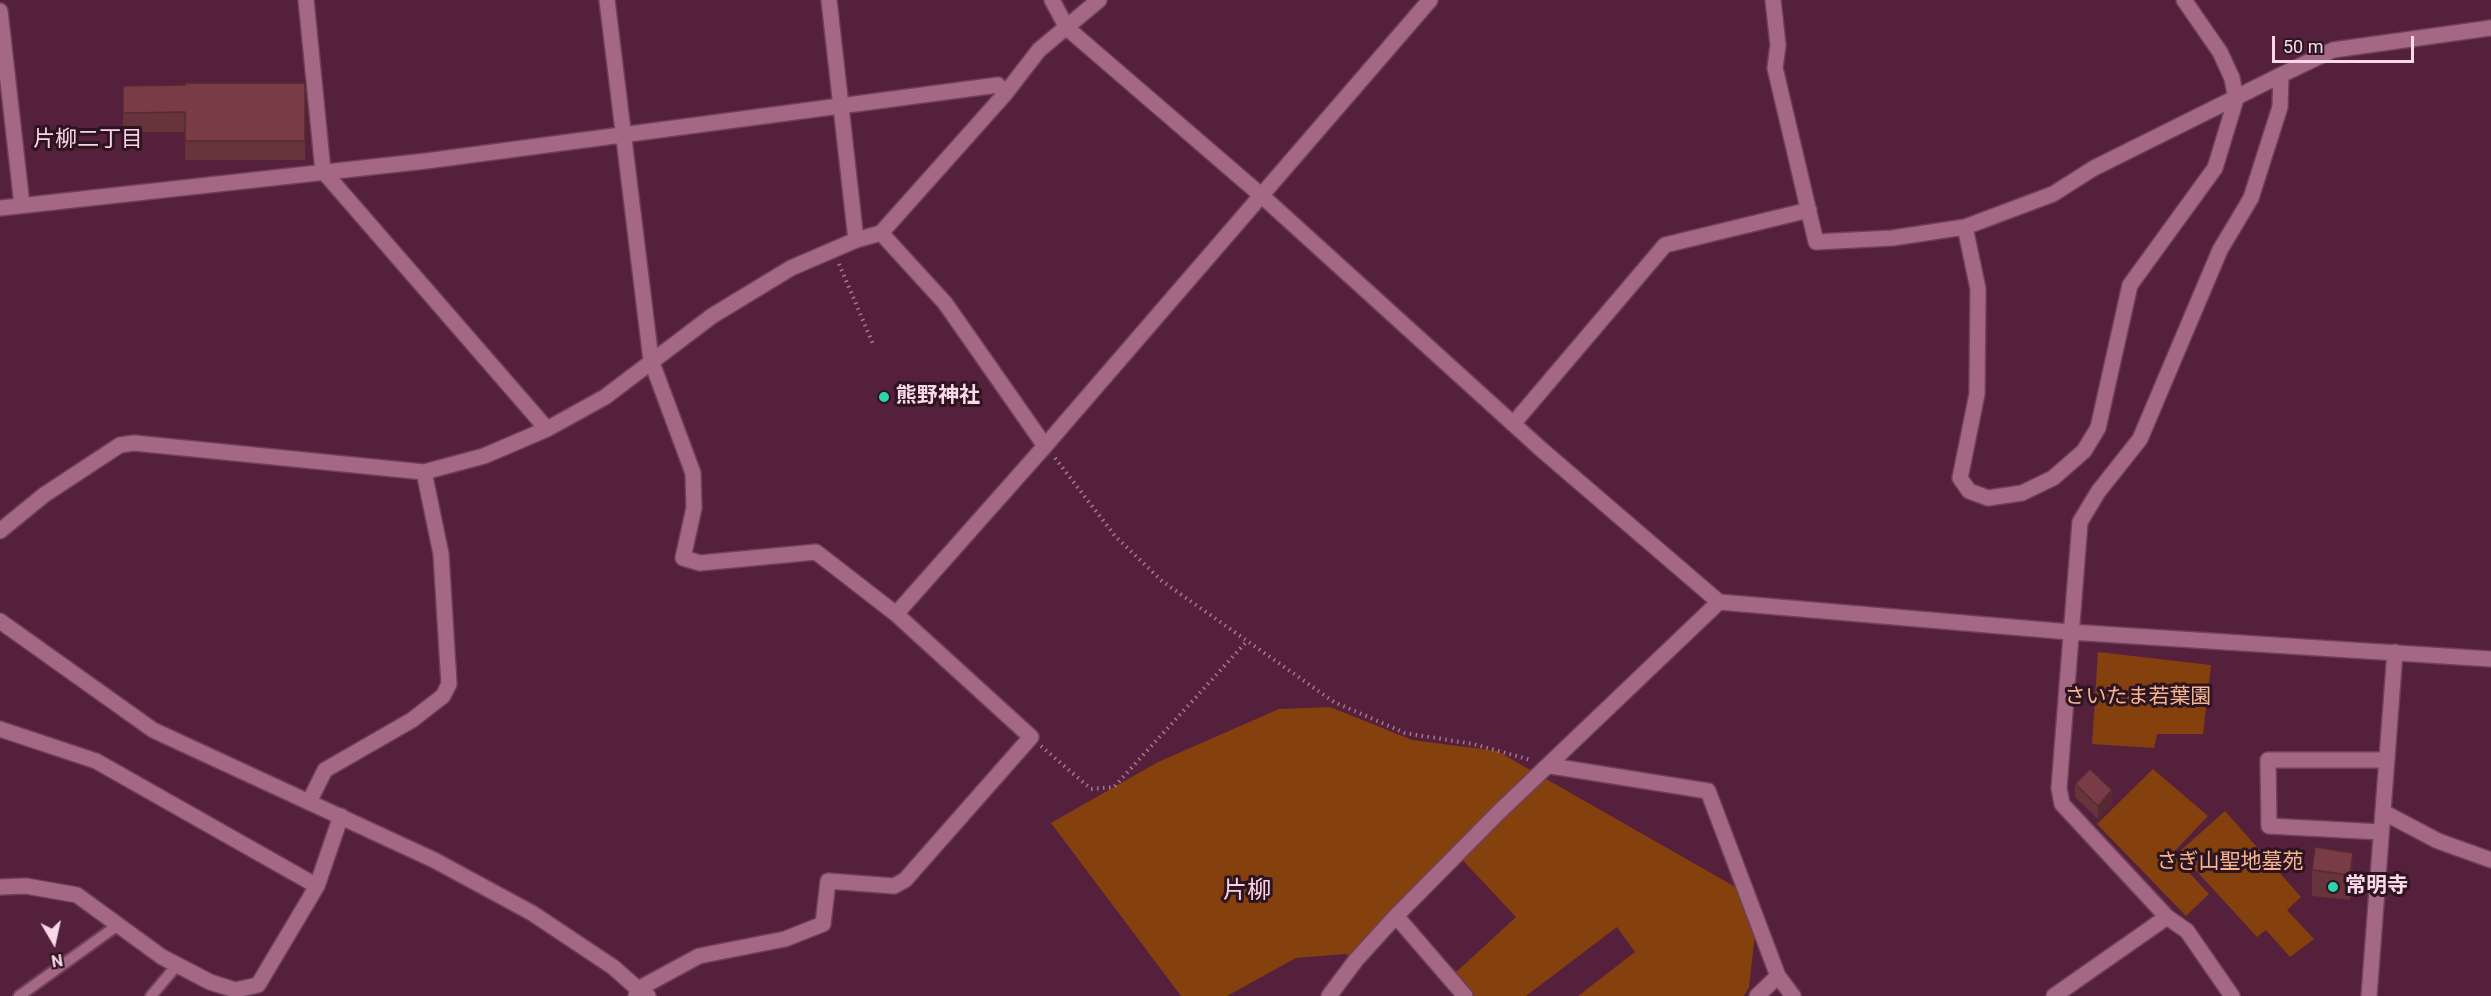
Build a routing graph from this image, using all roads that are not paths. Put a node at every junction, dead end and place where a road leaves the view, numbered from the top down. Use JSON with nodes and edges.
{"nodes":[{"id":1,"x":306,"y":0,"type":"edge"},
{"id":2,"x":607,"y":0,"type":"edge"},
{"id":3,"x":829,"y":0,"type":"edge"},
{"id":4,"x":1052,"y":0,"type":"edge"},
{"id":5,"x":1099,"y":0,"type":"edge"},
{"id":6,"x":1430,"y":0,"type":"edge"},
{"id":7,"x":1773,"y":0,"type":"edge"},
{"id":8,"x":2184,"y":0,"type":"edge"},
{"id":9,"x":0,"y":11,"type":"edge"},
{"id":10,"x":2491,"y":27,"type":"edge"},
{"id":11,"x":1067,"y":28,"type":"junction"},
{"id":12,"x":2281,"y":75,"type":"junction"},
{"id":13,"x":1005,"y":94,"type":"junction"},
{"id":14,"x":2236,"y":99,"type":"junction"},
{"id":15,"x":841,"y":108,"type":"junction"},
{"id":16,"x":623,"y":133,"type":"junction"},
{"id":17,"x":323,"y":171,"type":"junction"},
{"id":18,"x":1262,"y":196,"type":"junction"},
{"id":19,"x":22,"y":205,"type":"junction"},
{"id":20,"x":0,"y":208,"type":"edge"},
{"id":21,"x":1809,"y":210,"type":"junction"},
{"id":22,"x":1965,"y":226,"type":"junction"},
{"id":23,"x":881,"y":233,"type":"junction"},
{"id":24,"x":855,"y":240,"type":"junction"},
{"id":25,"x":651,"y":360,"type":"junction"},
{"id":26,"x":1513,"y":424,"type":"junction"},
{"id":27,"x":548,"y":429,"type":"junction"},
{"id":28,"x":1045,"y":446,"type":"junction"},
{"id":29,"x":424,"y":472,"type":"junction"},
{"id":30,"x":0,"y":531,"type":"edge"},
{"id":31,"x":1719,"y":602,"type":"junction"},
{"id":32,"x":896,"y":614,"type":"junction"},
{"id":33,"x":0,"y":621,"type":"edge"},
{"id":34,"x":2070,"y":632,"type":"junction"},
{"id":35,"x":2395,"y":652,"type":"junction"},
{"id":36,"x":2491,"y":659,"type":"edge"},
{"id":37,"x":0,"y":729,"type":"edge"},
{"id":38,"x":2387,"y":760,"type":"junction"},
{"id":39,"x":1551,"y":766,"type":"junction"},
{"id":40,"x":309,"y":802,"type":"junction"},
{"id":41,"x":2383,"y":812,"type":"junction"},
{"id":42,"x":341,"y":816,"type":"junction"},
{"id":43,"x":2381,"y":832,"type":"junction"},
{"id":44,"x":2491,"y":860,"type":"edge"},
{"id":45,"x":317,"y":886,"type":"junction"},
{"id":46,"x":0,"y":887,"type":"edge"},
{"id":47,"x":1396,"y":916,"type":"junction"},
{"id":48,"x":2167,"y":917,"type":"junction"},
{"id":49,"x":118,"y":925,"type":"junction"},
{"id":50,"x":178,"y":964,"type":"junction"},
{"id":51,"x":1778,"y":976,"type":"junction"},
{"id":52,"x":640,"y":994,"type":"edge"},
{"id":53,"x":19,"y":996,"type":"edge"},
{"id":54,"x":151,"y":996,"type":"edge"},
{"id":55,"x":1329,"y":996,"type":"edge"},
{"id":56,"x":1465,"y":996,"type":"edge"},
{"id":57,"x":1757,"y":996,"type":"edge"},
{"id":58,"x":1793,"y":996,"type":"edge"},
{"id":59,"x":2054,"y":996,"type":"edge"},
{"id":60,"x":2232,"y":996,"type":"edge"},
{"id":61,"x":2369,"y":996,"type":"edge"}],
"edges":[{"from":1,"to":17,"type":"street"},
{"from":2,"to":16,"type":"street"},
{"from":3,"to":15,"type":"street"},
{"from":4,"to":11,"type":"street"},
{"from":5,"to":11,"type":"street"},
{"from":6,"to":18,"type":"street"},
{"from":7,"to":21,"type":"street"},
{"from":8,"to":14,"type":"street"},
{"from":9,"to":19,"type":"street"},
{"from":10,"to":12,"type":"street"},
{"from":11,"to":13,"type":"street"},
{"from":11,"to":18,"type":"street"},
{"from":12,"to":14,"type":"street"},
{"from":12,"to":34,"type":"street"},
{"from":13,"to":15,"type":"street"},
{"from":13,"to":23,"type":"street"},
{"from":14,"to":22,"type":"street"},
{"from":14,"to":22,"type":"street"},
{"from":15,"to":16,"type":"street"},
{"from":15,"to":24,"type":"street"},
{"from":16,"to":17,"type":"street"},
{"from":16,"to":25,"type":"street"},
{"from":17,"to":19,"type":"street"},
{"from":17,"to":27,"type":"street"},
{"from":18,"to":26,"type":"street"},
{"from":18,"to":28,"type":"street"},
{"from":19,"to":20,"type":"street"},
{"from":21,"to":22,"type":"street"},
{"from":21,"to":26,"type":"street"},
{"from":23,"to":24,"type":"street"},
{"from":23,"to":28,"type":"street"},
{"from":24,"to":25,"type":"street"},
{"from":25,"to":27,"type":"street"},
{"from":25,"to":32,"type":"street"},
{"from":26,"to":31,"type":"street"},
{"from":27,"to":29,"type":"street"},
{"from":28,"to":32,"type":"street"},
{"from":29,"to":30,"type":"street"},
{"from":29,"to":40,"type":"street"},
{"from":31,"to":34,"type":"street"},
{"from":31,"to":39,"type":"street"},
{"from":32,"to":52,"type":"street"},
{"from":33,"to":40,"type":"street"},
{"from":34,"to":35,"type":"street"},
{"from":34,"to":48,"type":"street"},
{"from":35,"to":36,"type":"street"},
{"from":35,"to":38,"type":"street"},
{"from":37,"to":45,"type":"street"},
{"from":38,"to":41,"type":"street"},
{"from":38,"to":43,"type":"street"},
{"from":39,"to":47,"type":"street"},
{"from":39,"to":51,"type":"street"},
{"from":40,"to":42,"type":"street"},
{"from":41,"to":43,"type":"street"},
{"from":41,"to":44,"type":"street"},
{"from":42,"to":45,"type":"street"},
{"from":42,"to":52,"type":"street"},
{"from":43,"to":61,"type":"street"},
{"from":45,"to":50,"type":"street"},
{"from":46,"to":49,"type":"street"},
{"from":47,"to":55,"type":"street"},
{"from":47,"to":56,"type":"street"},
{"from":48,"to":59,"type":"street"},
{"from":48,"to":60,"type":"street"},
{"from":49,"to":50,"type":"street"},
{"from":49,"to":53,"type":"lane"},
{"from":50,"to":54,"type":"lane"},
{"from":51,"to":57,"type":"street"},
{"from":51,"to":58,"type":"street"}]}
